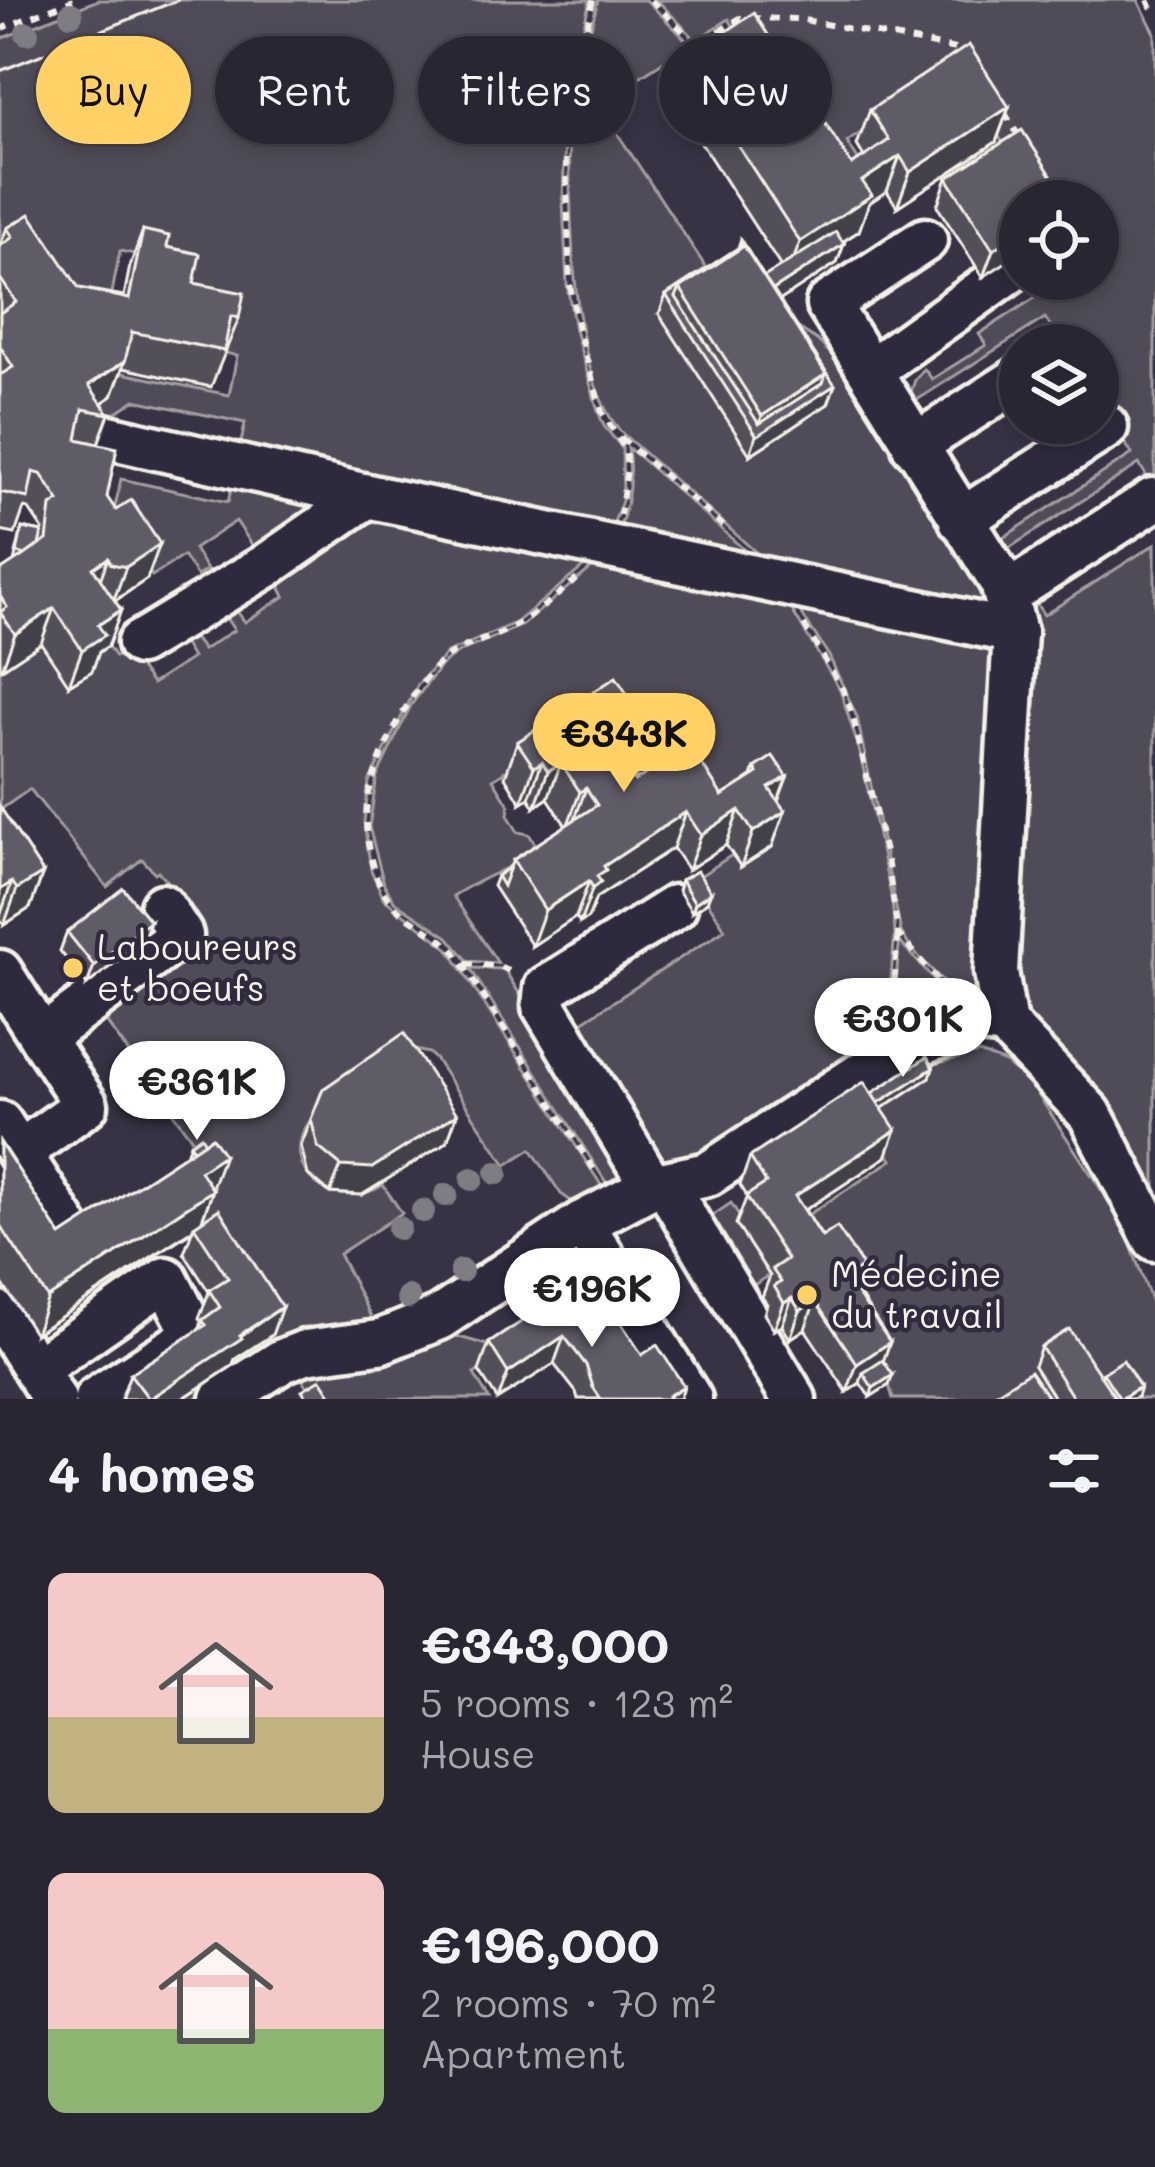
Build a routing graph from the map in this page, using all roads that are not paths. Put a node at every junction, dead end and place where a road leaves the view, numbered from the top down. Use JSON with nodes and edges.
{"nodes":[{"id":1,"x":926,"y":240,"type":"dead end"},
{"id":2,"x":999,"y":279,"type":"edge"},
{"id":3,"x":870,"y":371,"type":"junction"},
{"id":4,"x":999,"y":391,"type":"edge"},
{"id":5,"x":100,"y":435,"type":"edge"},
{"id":6,"x":1079,"y":444,"type":"edge"},
{"id":7,"x":914,"y":446,"type":"junction"},
{"id":8,"x":368,"y":496,"type":"junction"},
{"id":9,"x":1153,"y":500,"type":"edge"},
{"id":10,"x":961,"y":520,"type":"junction"},
{"id":11,"x":1011,"y":613,"type":"junction"},
{"id":12,"x":139,"y":644,"type":"dead end"},
{"id":13,"x":162,"y":906,"type":"dead end"},
{"id":14,"x":675,"y":907,"type":"dead end"},
{"id":15,"x":0,"y":972,"type":"edge"},
{"id":16,"x":992,"y":1022,"type":"junction"},
{"id":17,"x":42,"y":1038,"type":"junction"},
{"id":18,"x":10,"y":1138,"type":"edge"},
{"id":19,"x":633,"y":1199,"type":"junction"},
{"id":20,"x":69,"y":1230,"type":"edge"},
{"id":21,"x":1155,"y":1239,"type":"edge"},
{"id":22,"x":0,"y":1314,"type":"edge"},
{"id":23,"x":45,"y":1384,"type":"edge"},
{"id":24,"x":96,"y":1399,"type":"edge"},
{"id":25,"x":223,"y":1399,"type":"edge"},
{"id":26,"x":690,"y":1399,"type":"edge"},
{"id":27,"x":794,"y":1399,"type":"edge"}],
"edges":[{"from":1,"to":3,"type":"lane"},
{"from":2,"to":3,"type":"lane"},
{"from":3,"to":7,"type":"lane"},
{"from":4,"to":7,"type":"lane"},
{"from":5,"to":8,"type":"lane"},
{"from":6,"to":10,"type":"lane"},
{"from":7,"to":10,"type":"lane"},
{"from":8,"to":11,"type":"lane"},
{"from":8,"to":12,"type":"lane"},
{"from":9,"to":11,"type":"lane"},
{"from":10,"to":11,"type":"lane"},
{"from":11,"to":16,"type":"lane"},
{"from":13,"to":17,"type":"lane"},
{"from":14,"to":19,"type":"lane"},
{"from":15,"to":17,"type":"lane"},
{"from":16,"to":19,"type":"lane"},
{"from":16,"to":21,"type":"lane"},
{"from":17,"to":18,"type":"lane"},
{"from":18,"to":20,"type":"lane"},
{"from":19,"to":25,"type":"lane"},
{"from":19,"to":26,"type":"lane"},
{"from":19,"to":27,"type":"lane"},
{"from":22,"to":23,"type":"lane"},
{"from":23,"to":24,"type":"lane"}]}
